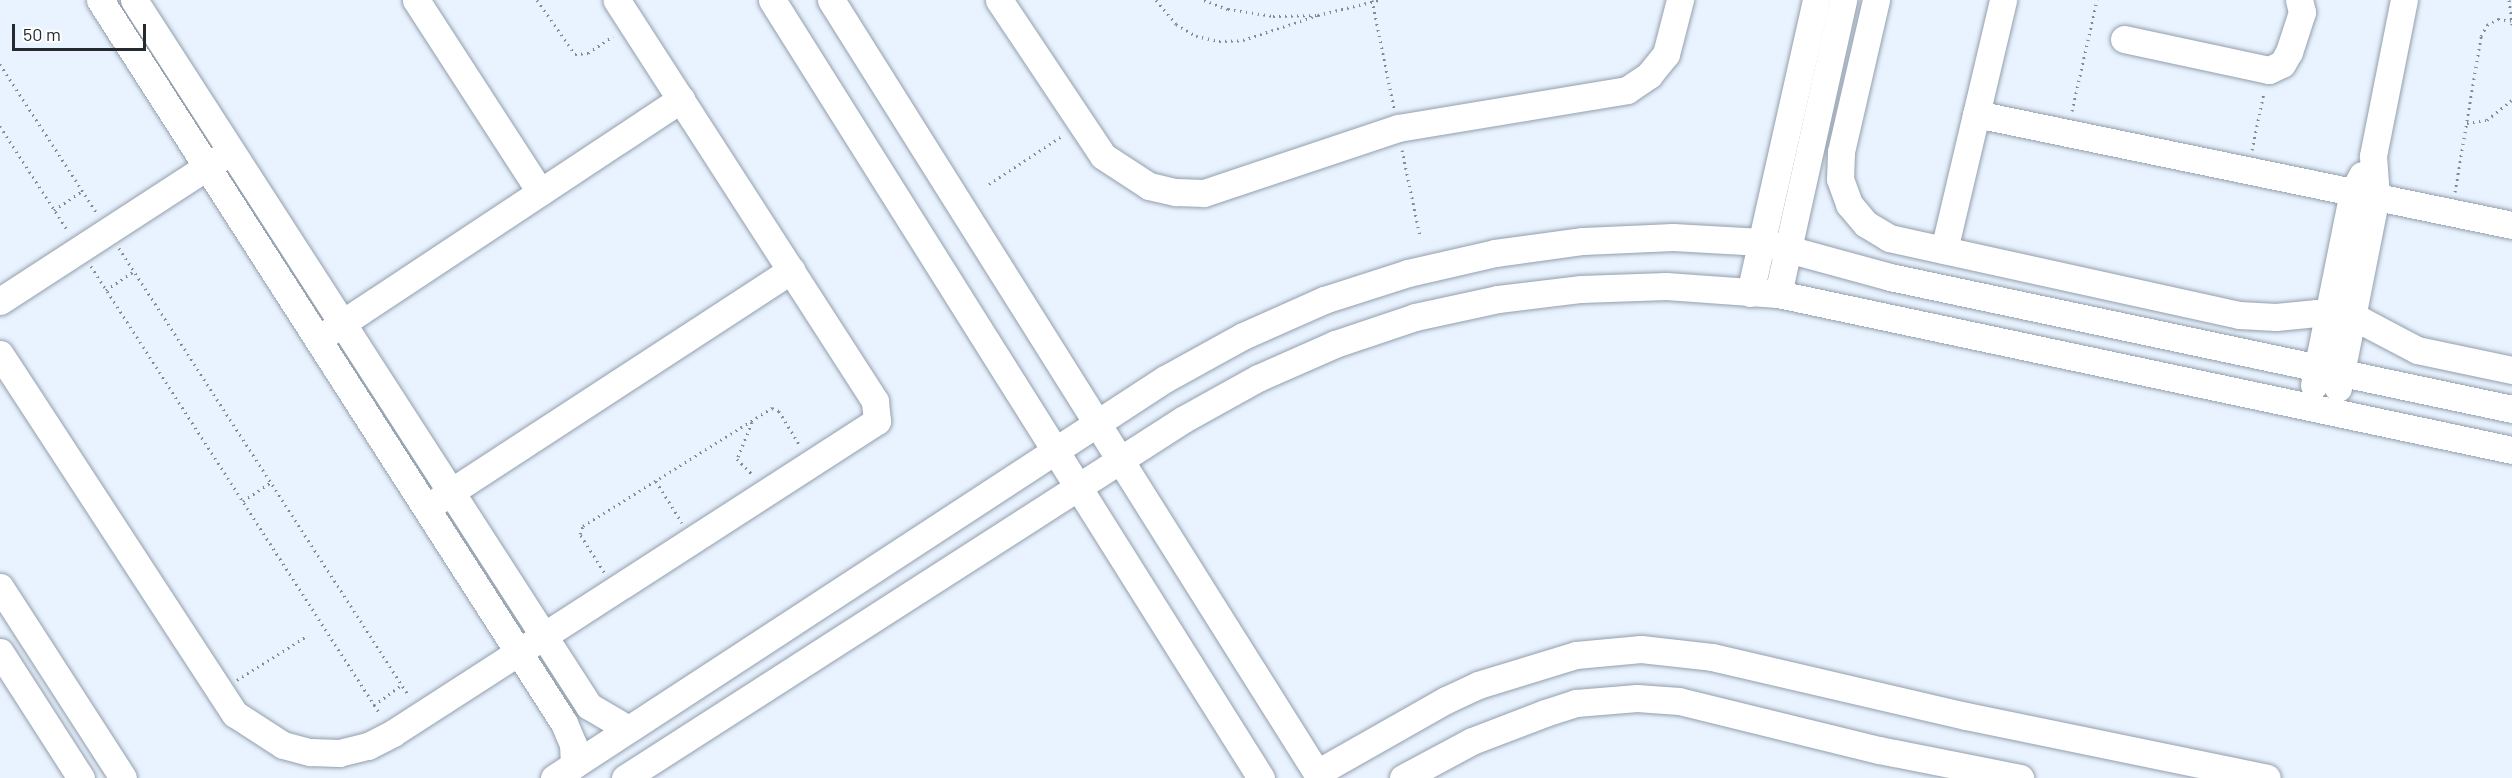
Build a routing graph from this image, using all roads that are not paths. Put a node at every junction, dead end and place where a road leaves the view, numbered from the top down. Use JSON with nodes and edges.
{"nodes":[{"id":1,"x":133,"y":0,"type":"edge"},
{"id":2,"x":416,"y":0,"type":"edge"},
{"id":3,"x":617,"y":0,"type":"edge"},
{"id":4,"x":772,"y":0,"type":"edge"},
{"id":5,"x":999,"y":0,"type":"edge"},
{"id":6,"x":1680,"y":0,"type":"edge"},
{"id":7,"x":1816,"y":0,"type":"edge"},
{"id":8,"x":1842,"y":0,"type":"edge"},
{"id":9,"x":1876,"y":0,"type":"edge"},
{"id":10,"x":2003,"y":0,"type":"edge"},
{"id":11,"x":2299,"y":0,"type":"edge"},
{"id":12,"x":2404,"y":0,"type":"edge"},
{"id":13,"x":836,"y":4,"type":"edge"},
{"id":14,"x":105,"y":7,"type":"edge"},
{"id":15,"x":2124,"y":39,"type":"dead end"},
{"id":16,"x":681,"y":99,"type":"junction"},
{"id":17,"x":1976,"y":114,"type":"junction"},
{"id":18,"x":231,"y":151,"type":"junction"},
{"id":19,"x":207,"y":166,"type":"junction"},
{"id":20,"x":540,"y":192,"type":"junction"},
{"id":21,"x":2365,"y":194,"type":"junction"},
{"id":22,"x":2512,"y":225,"type":"edge"},
{"id":23,"x":1762,"y":242,"type":"junction"},
{"id":24,"x":1788,"y":247,"type":"junction"},
{"id":25,"x":1944,"y":250,"type":"junction"},
{"id":26,"x":790,"y":270,"type":"junction"},
{"id":27,"x":1750,"y":292,"type":"junction"},
{"id":28,"x":1778,"y":294,"type":"junction"},
{"id":29,"x":0,"y":301,"type":"edge"},
{"id":30,"x":2340,"y":318,"type":"junction"},
{"id":31,"x":342,"y":323,"type":"junction"},
{"id":32,"x":318,"y":339,"type":"junction"},
{"id":33,"x":0,"y":354,"type":"edge"},
{"id":34,"x":2330,"y":370,"type":"junction"},
{"id":35,"x":2512,"y":370,"type":"edge"},
{"id":36,"x":2322,"y":407,"type":"junction"},
{"id":37,"x":2512,"y":409,"type":"edge"},
{"id":38,"x":1098,"y":420,"type":"junction"},
{"id":39,"x":1055,"y":448,"type":"junction"},
{"id":40,"x":2512,"y":450,"type":"edge"},
{"id":41,"x":1122,"y":459,"type":"junction"},
{"id":42,"x":1079,"y":486,"type":"junction"},
{"id":43,"x":450,"y":492,"type":"junction"},
{"id":44,"x":426,"y":508,"type":"junction"},
{"id":45,"x":0,"y":587,"type":"edge"},
{"id":46,"x":544,"y":637,"type":"junction"},
{"id":47,"x":0,"y":652,"type":"edge"},
{"id":48,"x":519,"y":653,"type":"junction"},
{"id":49,"x":589,"y":706,"type":"junction"},
{"id":50,"x":564,"y":723,"type":"junction"},
{"id":51,"x":628,"y":729,"type":"junction"},
{"id":52,"x":564,"y":772,"type":"edge"},
{"id":53,"x":1318,"y":775,"type":"edge"},
{"id":54,"x":81,"y":778,"type":"edge"},
{"id":55,"x":123,"y":778,"type":"edge"},
{"id":56,"x":625,"y":778,"type":"edge"},
{"id":57,"x":1261,"y":778,"type":"edge"},
{"id":58,"x":1403,"y":778,"type":"edge"},
{"id":59,"x":2020,"y":778,"type":"edge"},
{"id":60,"x":2267,"y":778,"type":"edge"}],
"edges":[{"from":1,"to":14,"type":"street"},
{"from":1,"to":18,"type":"street"},
{"from":2,"to":20,"type":"street"},
{"from":3,"to":16,"type":"street"},
{"from":4,"to":39,"type":"street"},
{"from":5,"to":6,"type":"street"},
{"from":7,"to":23,"type":"street"},
{"from":8,"to":24,"type":"street"},
{"from":9,"to":25,"type":"street"},
{"from":10,"to":17,"type":"street"},
{"from":11,"to":15,"type":"street"},
{"from":12,"to":21,"type":"street"},
{"from":13,"to":38,"type":"street"},
{"from":14,"to":19,"type":"street"},
{"from":16,"to":20,"type":"street"},
{"from":16,"to":26,"type":"street"},
{"from":17,"to":21,"type":"street"},
{"from":17,"to":25,"type":"street"},
{"from":18,"to":19,"type":"street"},
{"from":18,"to":31,"type":"street"},
{"from":19,"to":29,"type":"street"},
{"from":19,"to":32,"type":"street"},
{"from":20,"to":31,"type":"street"},
{"from":21,"to":22,"type":"street"},
{"from":21,"to":30,"type":"street"},
{"from":23,"to":24,"type":"street"},
{"from":23,"to":27,"type":"street"},
{"from":23,"to":38,"type":"street"},
{"from":24,"to":28,"type":"street"},
{"from":24,"to":34,"type":"street"},
{"from":25,"to":30,"type":"street"},
{"from":26,"to":43,"type":"street"},
{"from":26,"to":46,"type":"street"},
{"from":27,"to":28,"type":"street"},
{"from":27,"to":41,"type":"street"},
{"from":28,"to":36,"type":"street"},
{"from":30,"to":34,"type":"street"},
{"from":30,"to":35,"type":"street"},
{"from":31,"to":32,"type":"street"},
{"from":31,"to":43,"type":"street"},
{"from":32,"to":44,"type":"street"},
{"from":33,"to":48,"type":"street"},
{"from":34,"to":36,"type":"street"},
{"from":34,"to":37,"type":"street"},
{"from":36,"to":40,"type":"street"},
{"from":38,"to":39,"type":"street"},
{"from":38,"to":41,"type":"street"},
{"from":39,"to":42,"type":"street"},
{"from":39,"to":51,"type":"street"},
{"from":41,"to":42,"type":"street"},
{"from":41,"to":53,"type":"street"},
{"from":42,"to":56,"type":"street"},
{"from":42,"to":57,"type":"street"},
{"from":43,"to":44,"type":"street"},
{"from":43,"to":46,"type":"street"},
{"from":44,"to":48,"type":"street"},
{"from":45,"to":55,"type":"street"},
{"from":46,"to":48,"type":"street"},
{"from":46,"to":49,"type":"street"},
{"from":47,"to":54,"type":"street"},
{"from":48,"to":50,"type":"street"},
{"from":49,"to":50,"type":"street"},
{"from":49,"to":51,"type":"street"},
{"from":50,"to":52,"type":"street"},
{"from":51,"to":52,"type":"street"},
{"from":53,"to":60,"type":"street"},
{"from":58,"to":59,"type":"street"}]}
